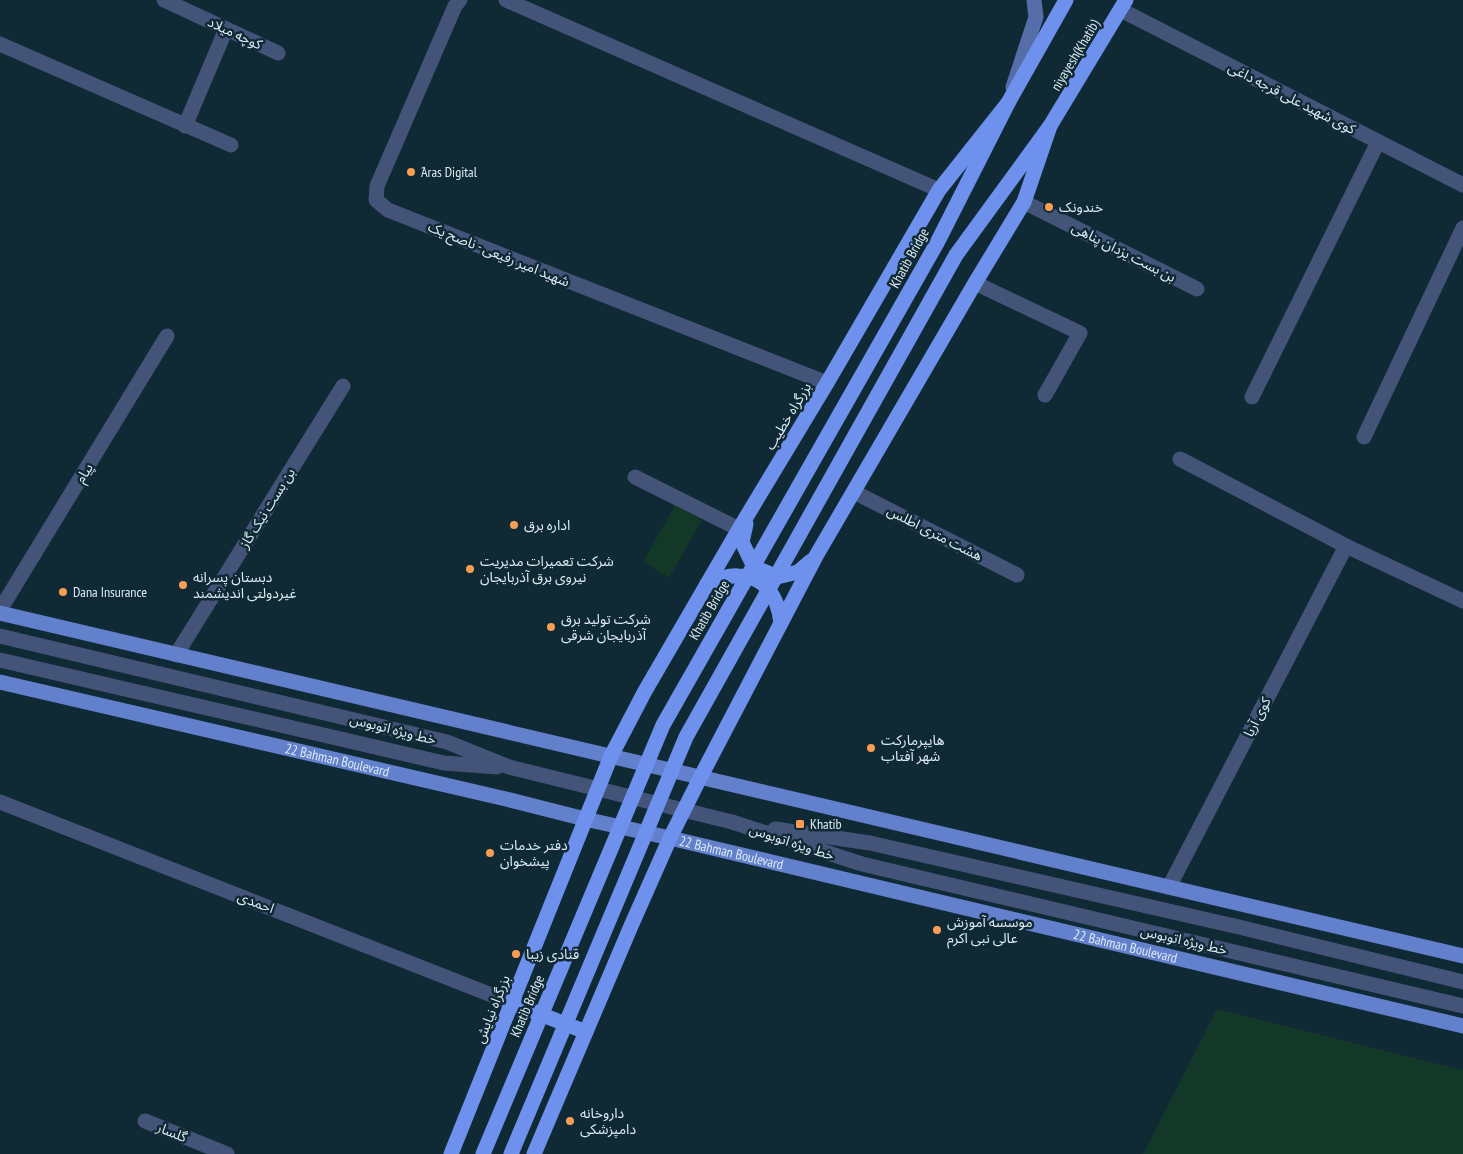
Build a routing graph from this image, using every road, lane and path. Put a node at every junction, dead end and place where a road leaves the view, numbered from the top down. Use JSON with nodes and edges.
{"nodes":[{"id":1,"x":164,"y":0,"type":"edge"},
{"id":2,"x":460,"y":0,"type":"edge"},
{"id":3,"x":506,"y":0,"type":"edge"},
{"id":4,"x":1034,"y":0,"type":"edge"},
{"id":5,"x":1066,"y":0,"type":"edge"},
{"id":6,"x":1124,"y":5,"type":"edge"},
{"id":7,"x":226,"y":29,"type":"junction"},
{"id":8,"x":0,"y":44,"type":"edge"},
{"id":9,"x":278,"y":53,"type":"dead end"},
{"id":10,"x":1008,"y":103,"type":"junction"},
{"id":11,"x":185,"y":126,"type":"junction"},
{"id":12,"x":1050,"y":126,"type":"junction"},
{"id":13,"x":1378,"y":142,"type":"junction"},
{"id":14,"x":231,"y":145,"type":"dead end"},
{"id":15,"x":1463,"y":185,"type":"edge"},
{"id":16,"x":939,"y":190,"type":"junction"},
{"id":17,"x":1024,"y":202,"type":"junction"},
{"id":18,"x":1463,"y":228,"type":"edge"},
{"id":19,"x":975,"y":283,"type":"junction"},
{"id":20,"x":1197,"y":289,"type":"dead end"},
{"id":21,"x":167,"y":336,"type":"dead end"},
{"id":22,"x":827,"y":383,"type":"junction"},
{"id":23,"x":342,"y":386,"type":"dead end"},
{"id":24,"x":1045,"y":395,"type":"dead end"},
{"id":25,"x":1252,"y":396,"type":"dead end"},
{"id":26,"x":1364,"y":436,"type":"dead end"},
{"id":27,"x":1180,"y":459,"type":"dead end"},
{"id":28,"x":635,"y":477,"type":"dead end"},
{"id":29,"x":854,"y":492,"type":"junction"},
{"id":30,"x":748,"y":516,"type":"junction"},
{"id":31,"x":739,"y":529,"type":"junction"},
{"id":32,"x":1346,"y":546,"type":"junction"},
{"id":33,"x":816,"y":556,"type":"junction"},
{"id":34,"x":1016,"y":575,"type":"dead end"},
{"id":35,"x":707,"y":584,"type":"junction"},
{"id":36,"x":1463,"y":601,"type":"edge"},
{"id":37,"x":0,"y":611,"type":"edge"},
{"id":38,"x":781,"y":623,"type":"junction"},
{"id":39,"x":0,"y":636,"type":"edge"},
{"id":40,"x":176,"y":655,"type":"junction"},
{"id":41,"x":0,"y":660,"type":"edge"},
{"id":42,"x":0,"y":682,"type":"edge"},
{"id":43,"x":611,"y":756,"type":"junction"},
{"id":44,"x":509,"y":768,"type":"junction"},
{"id":45,"x":700,"y":778,"type":"junction"},
{"id":46,"x":597,"y":789,"type":"junction"},
{"id":47,"x":0,"y":802,"type":"edge"},
{"id":48,"x":684,"y":810,"type":"junction"},
{"id":49,"x":584,"y":819,"type":"junction"},
{"id":50,"x":732,"y":822,"type":"junction"},
{"id":51,"x":670,"y":838,"type":"junction"},
{"id":52,"x":1169,"y":888,"type":"junction"},
{"id":53,"x":1463,"y":956,"type":"edge"},
{"id":54,"x":1463,"y":982,"type":"edge"},
{"id":55,"x":512,"y":1003,"type":"junction"},
{"id":56,"x":1463,"y":1006,"type":"edge"},
{"id":57,"x":1463,"y":1026,"type":"edge"},
{"id":58,"x":586,"y":1032,"type":"junction"},
{"id":59,"x":145,"y":1120,"type":"dead end"},
{"id":60,"x":227,"y":1154,"type":"edge"},
{"id":61,"x":450,"y":1154,"type":"edge"},
{"id":62,"x":483,"y":1154,"type":"edge"},
{"id":63,"x":511,"y":1154,"type":"edge"},
{"id":64,"x":534,"y":1154,"type":"edge"}],
"edges":[{"from":1,"to":7,"type":"street","name":"کوچه میلاد"},
{"from":2,"to":22,"type":"street","name":"شهید امیر رفیعی - ناصح یک"},
{"from":3,"to":16,"type":"street"},
{"from":4,"to":10,"type":"main road"},
{"from":5,"to":10,"type":"highway"},
{"from":6,"to":12,"type":"highway","name":"niyayesh(Khatib)"},
{"from":6,"to":13,"type":"street","name":"کوی شهید علی قرجه داغی"},
{"from":7,"to":9,"type":"street","name":"کوچه میلاد"},
{"from":7,"to":11,"type":"street"},
{"from":8,"to":11,"type":"street"},
{"from":10,"to":16,"type":"highway","name":"بزرگراه خطیب"},
{"from":10,"to":62,"type":"highway","name":"Khatib Bridge","bridge":true},
{"from":11,"to":14,"type":"street"},
{"from":12,"to":17,"type":"highway"},
{"from":12,"to":63,"type":"highway","bridge":true},
{"from":13,"to":15,"type":"street","name":"کوی شهید علی قرجه داغی"},
{"from":13,"to":25,"type":"street"},
{"from":16,"to":22,"type":"highway","name":"بزرگراه خطیب"},
{"from":17,"to":19,"type":"highway"},
{"from":17,"to":20,"type":"street","name":"بن بست یزدان پناهی"},
{"from":18,"to":26,"type":"street"},
{"from":19,"to":24,"type":"street"},
{"from":19,"to":29,"type":"highway"},
{"from":21,"to":37,"type":"street","name":"پیام"},
{"from":22,"to":30,"type":"highway","name":"بزرگراه خطیب"},
{"from":23,"to":40,"type":"street","name":"بن بست نیک گاز"},
{"from":27,"to":32,"type":"street"},
{"from":28,"to":31,"type":"street"},
{"from":29,"to":33,"type":"highway"},
{"from":29,"to":34,"type":"street","name":"هشت متری اطلس"},
{"from":30,"to":31,"type":"highway","name":"بزرگراه خطیب"},
{"from":30,"to":33,"type":"highway"},
{"from":31,"to":35,"type":"highway","name":"بزرگراه خطیب"},
{"from":32,"to":36,"type":"street"},
{"from":32,"to":52,"type":"street","name":"کوی آریا"},
{"from":33,"to":38,"type":"highway"},
{"from":35,"to":38,"type":"highway"},
{"from":35,"to":43,"type":"highway","name":"بزرگراه خطیب"},
{"from":37,"to":40,"type":"main road"},
{"from":38,"to":45,"type":"highway"},
{"from":39,"to":44,"type":"street","name":"خط ویژه اتوبوس"},
{"from":40,"to":43,"type":"main road"},
{"from":41,"to":44,"type":"street","name":"خط ویژه اتوبوس"},
{"from":42,"to":49,"type":"main road","name":"22 Bahman Boulevard"},
{"from":43,"to":45,"type":"main road"},
{"from":43,"to":46,"type":"highway","name":"بزرگراه خطیب"},
{"from":44,"to":46,"type":"street"},
{"from":45,"to":48,"type":"highway"},
{"from":45,"to":52,"type":"main road"},
{"from":46,"to":48,"type":"street"},
{"from":46,"to":49,"type":"highway","name":"بزرگراه نیایش"},
{"from":47,"to":55,"type":"street","name":"احمدی"},
{"from":48,"to":50,"type":"street"},
{"from":48,"to":51,"type":"highway"},
{"from":49,"to":51,"type":"main road","name":"22 Bahman Boulevard"},
{"from":49,"to":55,"type":"highway","name":"بزرگراه نیایش"},
{"from":50,"to":54,"type":"street","name":"خط ویژه اتوبوس"},
{"from":50,"to":56,"type":"street","name":"خط ویژه اتوبوس"},
{"from":51,"to":57,"type":"main road","name":"22 Bahman Boulevard"},
{"from":51,"to":58,"type":"highway"},
{"from":52,"to":53,"type":"main road"},
{"from":55,"to":58,"type":"highway"},
{"from":55,"to":61,"type":"highway","name":"بزرگراه نیایش"},
{"from":58,"to":64,"type":"highway"},
{"from":59,"to":60,"type":"street","name":"گلسار"}]}
